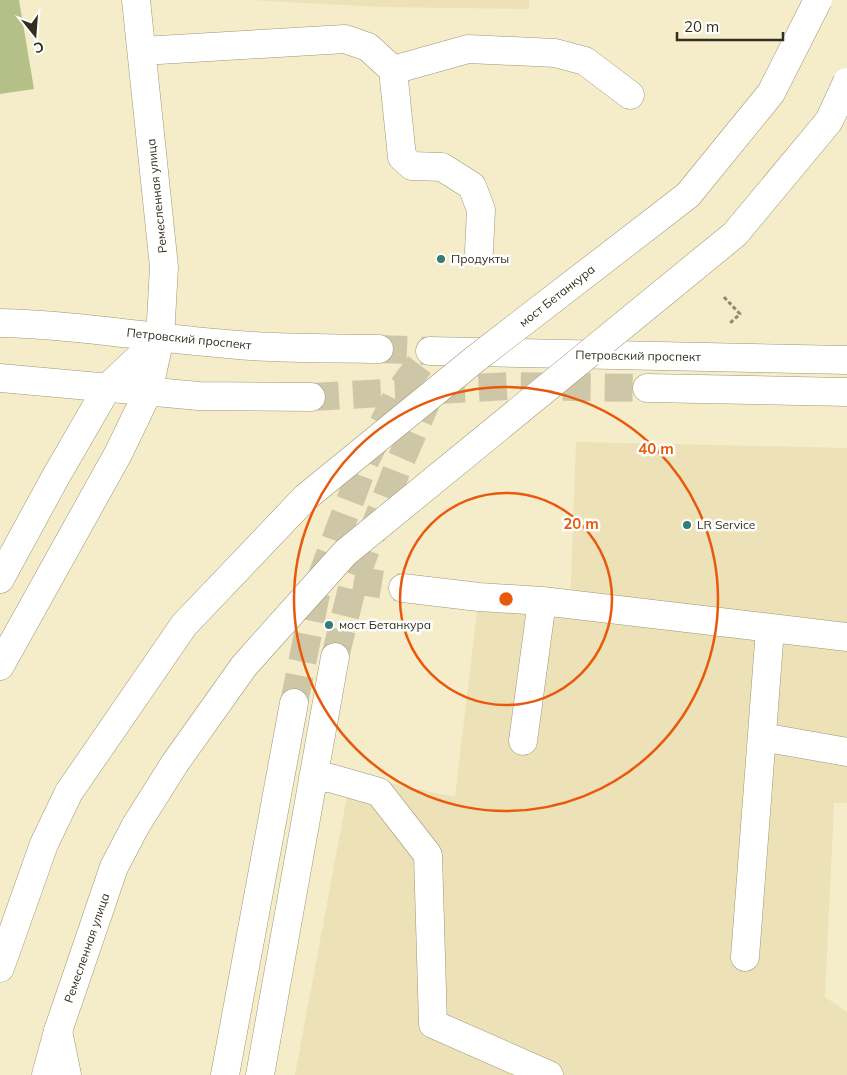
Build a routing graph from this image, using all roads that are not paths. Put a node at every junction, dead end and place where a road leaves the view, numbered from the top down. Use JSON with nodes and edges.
{"nodes":[{"id":1,"x":136,"y":0,"type":"edge"},
{"id":2,"x":818,"y":0,"type":"edge"},
{"id":3,"x":142,"y":50,"type":"junction"},
{"id":4,"x":393,"y":70,"type":"junction"},
{"id":5,"x":847,"y":82,"type":"edge"},
{"id":6,"x":630,"y":95,"type":"dead end"},
{"id":7,"x":480,"y":250,"type":"dead end"},
{"id":8,"x":0,"y":323,"type":"edge"},
{"id":9,"x":160,"y":338,"type":"junction"},
{"id":10,"x":379,"y":349,"type":"tunnel mouth"},
{"id":11,"x":430,"y":350,"type":"dead end"},
{"id":12,"x":847,"y":360,"type":"edge"},
{"id":13,"x":0,"y":378,"type":"edge"},
{"id":14,"x":107,"y":388,"type":"junction"},
{"id":15,"x":647,"y":388,"type":"tunnel mouth"},
{"id":16,"x":148,"y":392,"type":"junction"},
{"id":17,"x":847,"y":392,"type":"edge"},
{"id":18,"x":311,"y":398,"type":"tunnel mouth"},
{"id":19,"x":0,"y":579,"type":"edge"},
{"id":20,"x":403,"y":588,"type":"tunnel mouth"},
{"id":21,"x":542,"y":601,"type":"junction"},
{"id":22,"x":770,"y":629,"type":"junction"},
{"id":23,"x":847,"y":637,"type":"edge"},
{"id":24,"x":335,"y":657,"type":"tunnel mouth"},
{"id":25,"x":0,"y":666,"type":"edge"},
{"id":26,"x":294,"y":703,"type":"tunnel mouth"},
{"id":27,"x":762,"y":737,"type":"junction"},
{"id":28,"x":523,"y":741,"type":"dead end"},
{"id":29,"x":847,"y":752,"type":"edge"},
{"id":30,"x":313,"y":776,"type":"junction"},
{"id":31,"x":745,"y":957,"type":"dead end"},
{"id":32,"x":0,"y":968,"type":"edge"},
{"id":33,"x":58,"y":1031,"type":"junction"},
{"id":34,"x":46,"y":1075,"type":"edge"},
{"id":35,"x":67,"y":1075,"type":"edge"},
{"id":36,"x":225,"y":1075,"type":"edge"},
{"id":37,"x":260,"y":1075,"type":"edge"},
{"id":38,"x":549,"y":1075,"type":"edge"}],
"edges":[{"from":1,"to":3,"type":"street","name":"Ремесленная улица"},
{"from":2,"to":32,"type":"street","name":"мост Бетанкура","bridge":true},
{"from":3,"to":4,"type":"street"},
{"from":3,"to":9,"type":"street","name":"Ремесленная улица"},
{"from":4,"to":6,"type":"street"},
{"from":4,"to":7,"type":"street"},
{"from":5,"to":33,"type":"street","name":"Ремесленная улица","bridge":true},
{"from":8,"to":9,"type":"street","name":"Петровский проспект"},
{"from":9,"to":10,"type":"street","name":"Петровский проспект"},
{"from":9,"to":14,"type":"street"},
{"from":9,"to":16,"type":"street","name":"Ремесленная улица"},
{"from":11,"to":12,"type":"street","name":"Петровский проспект"},
{"from":13,"to":14,"type":"street"},
{"from":14,"to":16,"type":"street"},
{"from":14,"to":19,"type":"street"},
{"from":15,"to":17,"type":"street"},
{"from":16,"to":18,"type":"street"},
{"from":16,"to":25,"type":"street","name":"Ремесленная улица"},
{"from":20,"to":21,"type":"street"},
{"from":21,"to":22,"type":"street"},
{"from":21,"to":28,"type":"street"},
{"from":22,"to":23,"type":"street"},
{"from":22,"to":27,"type":"street"},
{"from":24,"to":30,"type":"street"},
{"from":26,"to":36,"type":"street"},
{"from":27,"to":29,"type":"street"},
{"from":27,"to":31,"type":"street"},
{"from":30,"to":37,"type":"street"},
{"from":30,"to":38,"type":"street"},
{"from":33,"to":34,"type":"street","name":"Ремесленная улица"},
{"from":33,"to":35,"type":"street"}]}
